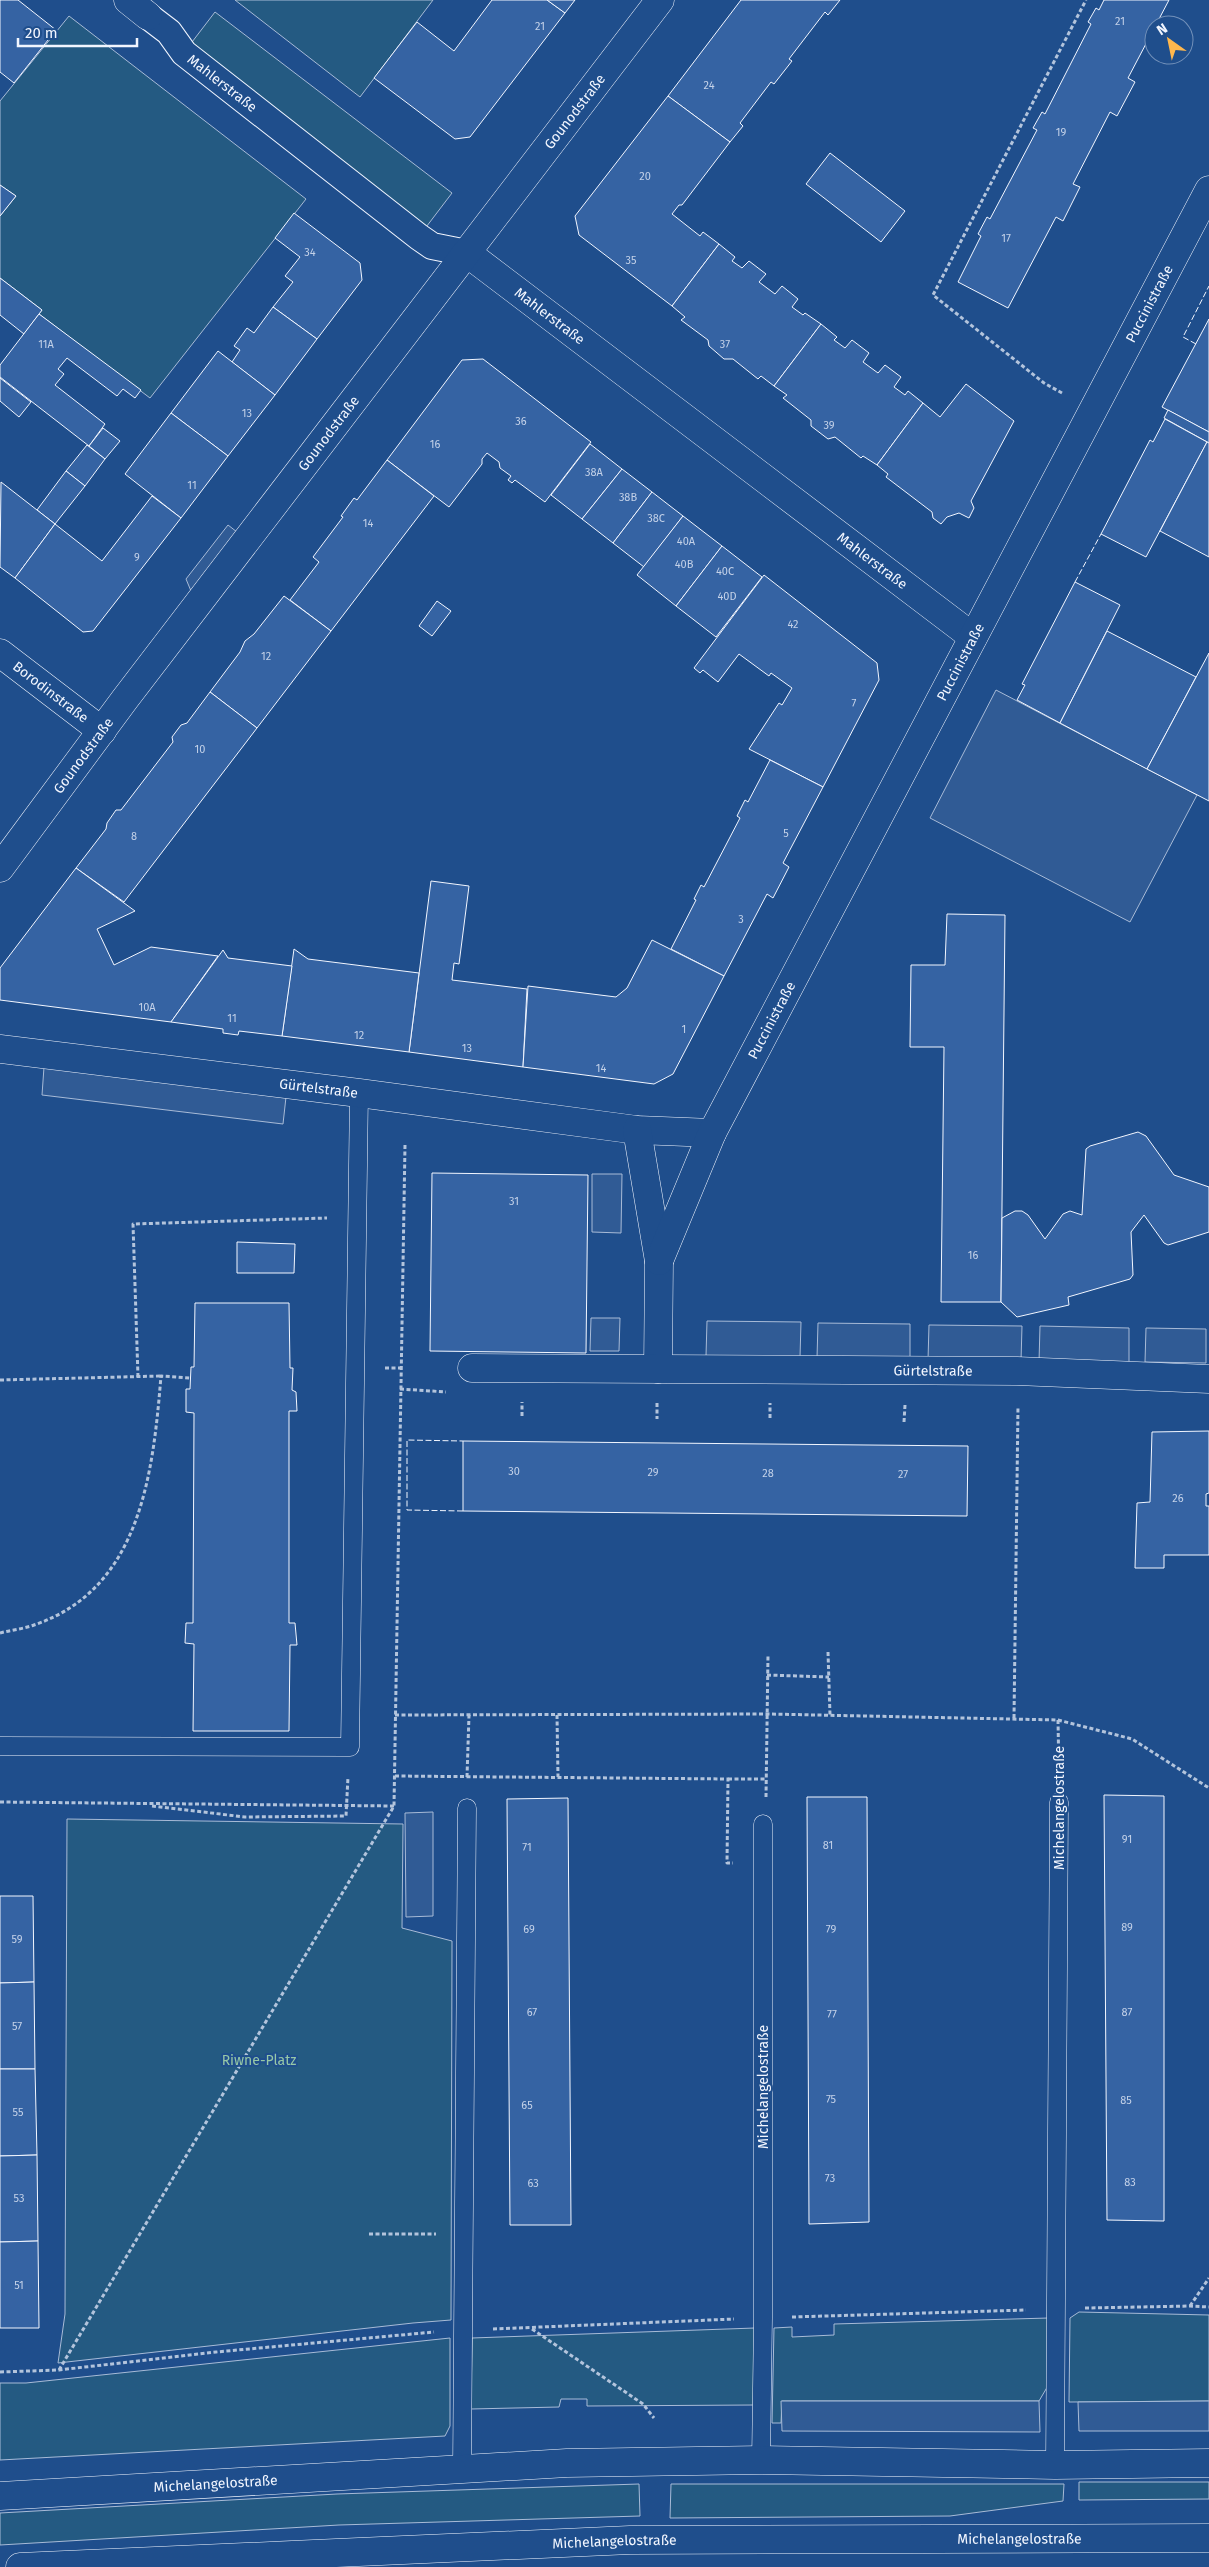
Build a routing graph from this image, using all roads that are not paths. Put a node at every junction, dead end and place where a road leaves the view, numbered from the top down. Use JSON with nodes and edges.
{"nodes":[{"id":1,"x":660,"y":0,"type":"edge"},
{"id":2,"x":138,"y":8,"type":"edge"},
{"id":3,"x":1209,"y":190,"type":"edge"},
{"id":4,"x":467,"y":253,"type":"junction"},
{"id":5,"x":973,"y":637,"type":"junction"},
{"id":6,"x":0,"y":653,"type":"edge"},
{"id":7,"x":102,"y":730,"type":"junction"},
{"id":8,"x":0,"y":868,"type":"edge"},
{"id":9,"x":0,"y":1049,"type":"edge"},
{"id":10,"x":359,"y":1093,"type":"junction"},
{"id":11,"x":637,"y":1130,"type":"junction"},
{"id":12,"x":712,"y":1133,"type":"junction"},
{"id":13,"x":659,"y":1261,"type":"junction"},
{"id":14,"x":472,"y":1368,"type":"dead end"},
{"id":15,"x":658,"y":1369,"type":"junction"},
{"id":16,"x":1209,"y":1379,"type":"edge"},
{"id":17,"x":0,"y":1746,"type":"edge"},
{"id":18,"x":1059,"y":1802,"type":"road end"},
{"id":19,"x":467,"y":1808,"type":"road end"},
{"id":20,"x":763,"y":1824,"type":"road end"},
{"id":21,"x":761,"y":2460,"type":"junction"},
{"id":22,"x":1209,"y":2463,"type":"edge"},
{"id":23,"x":1056,"y":2465,"type":"junction"},
{"id":24,"x":462,"y":2469,"type":"junction"},
{"id":25,"x":0,"y":2496,"type":"edge"},
{"id":26,"x":1209,"y":2538,"type":"edge"},
{"id":27,"x":20,"y":2567,"type":"edge"}],
"edges":[{"from":1,"to":4,"type":"street","name":"Gounodstraße"},
{"from":2,"to":4,"type":"street","name":"Mahlerstraße"},
{"from":3,"to":5,"type":"street","name":"Puccinistraße"},
{"from":4,"to":5,"type":"street","name":"Mahlerstraße"},
{"from":4,"to":7,"type":"street","name":"Gounodstraße"},
{"from":5,"to":12,"type":"street","name":"Puccinistraße"},
{"from":6,"to":7,"type":"street","name":"Borodinstraße"},
{"from":7,"to":8,"type":"street","name":"Gounodstraße"},
{"from":9,"to":10,"type":"street","name":"Gürtelstraße"},
{"from":10,"to":11,"type":"street","name":"Gürtelstraße"},
{"from":10,"to":17,"type":"lane"},
{"from":11,"to":12,"type":"street","name":"Gürtelstraße"},
{"from":11,"to":13,"type":"street"},
{"from":12,"to":13,"type":"street"},
{"from":13,"to":15,"type":"street"},
{"from":14,"to":15,"type":"street","name":"Gürtelstraße"},
{"from":15,"to":16,"type":"street","name":"Gürtelstraße"},
{"from":18,"to":23,"type":"lane","name":"Michelangelostraße"},
{"from":19,"to":24,"type":"lane"},
{"from":20,"to":21,"type":"lane","name":"Michelangelostraße"},
{"from":21,"to":23,"type":"street","name":"Michelangelostraße"},
{"from":21,"to":24,"type":"street","name":"Michelangelostraße"},
{"from":22,"to":23,"type":"street","name":"Michelangelostraße"},
{"from":24,"to":25,"type":"street","name":"Michelangelostraße"},
{"from":26,"to":27,"type":"street","name":"Michelangelostraße"}]}
